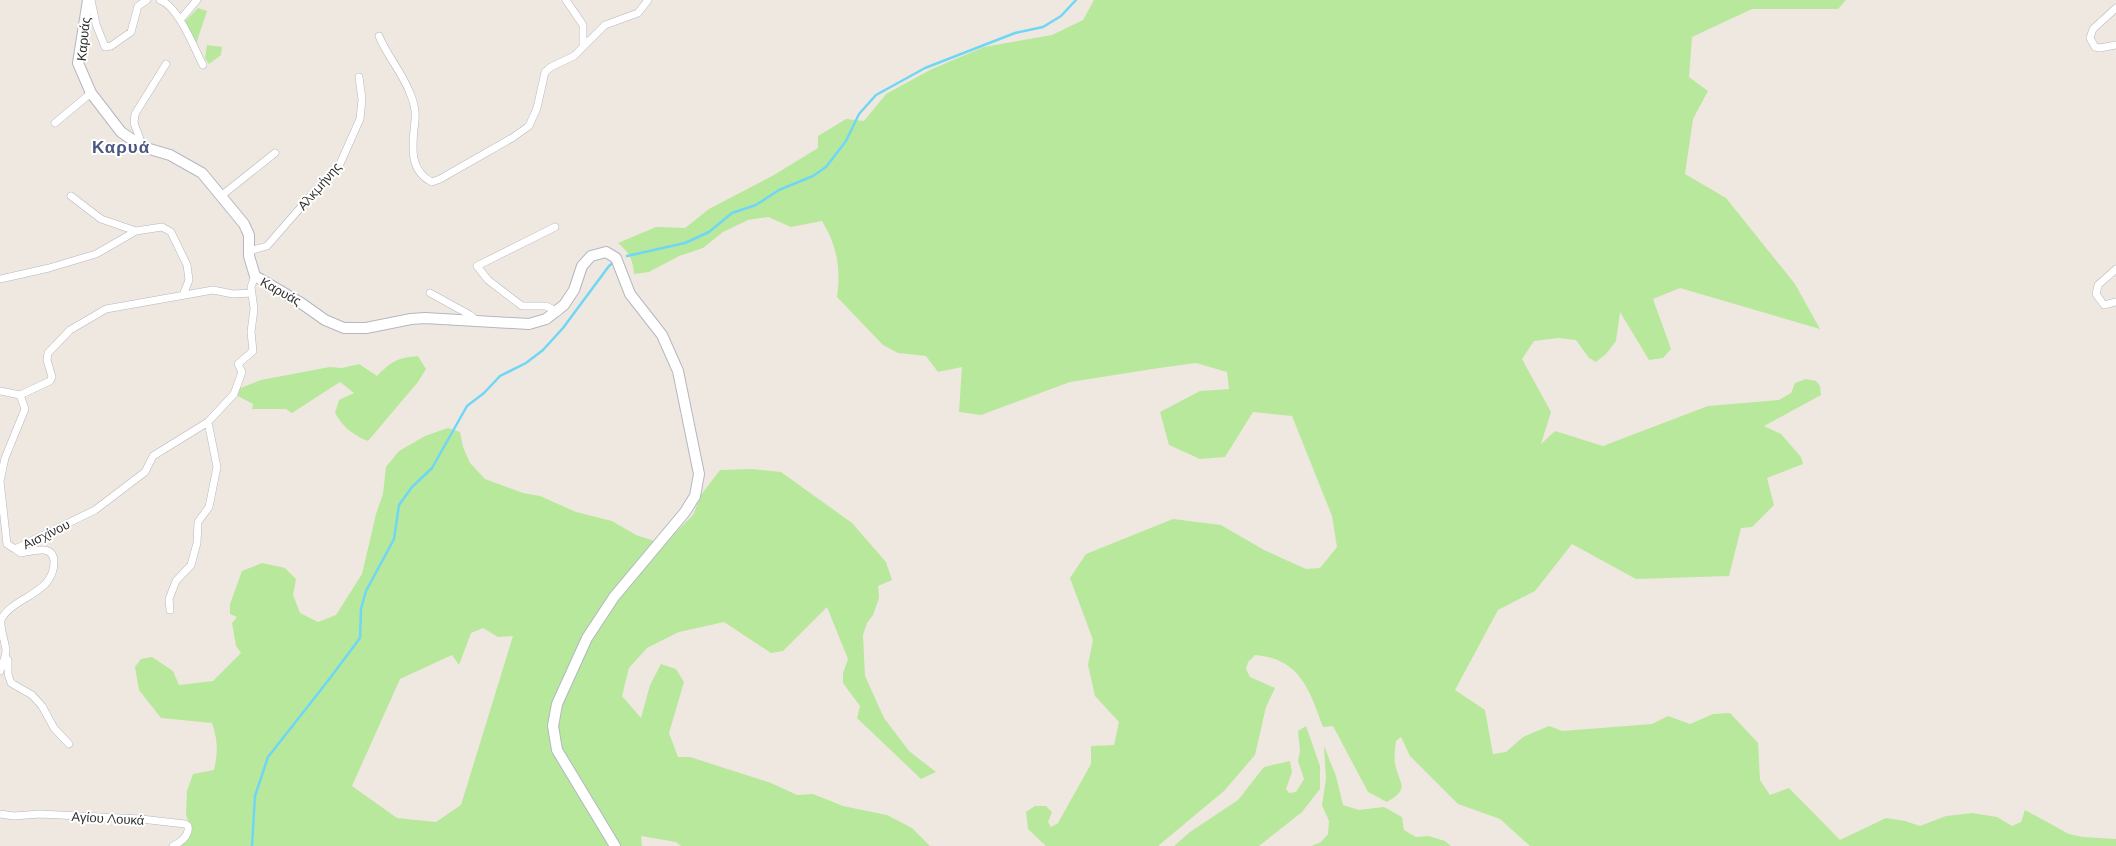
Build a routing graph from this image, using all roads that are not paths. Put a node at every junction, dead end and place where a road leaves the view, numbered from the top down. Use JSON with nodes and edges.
{"nodes":[{"id":1,"x":88,"y":0,"type":"edge"},
{"id":2,"x":91,"y":0,"type":"edge"},
{"id":3,"x":147,"y":0,"type":"edge"},
{"id":4,"x":160,"y":0,"type":"edge"},
{"id":5,"x":197,"y":0,"type":"edge"},
{"id":6,"x":566,"y":0,"type":"edge"},
{"id":7,"x":648,"y":0,"type":"edge"},
{"id":8,"x":2116,"y":8,"type":"edge"},
{"id":9,"x":180,"y":20,"type":"junction"},
{"id":10,"x":379,"y":36,"type":"dead end"},
{"id":11,"x":2116,"y":44,"type":"edge"},
{"id":12,"x":583,"y":46,"type":"junction"},
{"id":13,"x":166,"y":64,"type":"dead end"},
{"id":14,"x":203,"y":65,"type":"dead end"},
{"id":15,"x":359,"y":78,"type":"dead end"},
{"id":16,"x":91,"y":92,"type":"junction"},
{"id":17,"x":55,"y":123,"type":"dead end"},
{"id":18,"x":143,"y":147,"type":"junction"},
{"id":19,"x":275,"y":153,"type":"dead end"},
{"id":20,"x":71,"y":196,"type":"dead end"},
{"id":21,"x":221,"y":196,"type":"junction"},
{"id":22,"x":554,"y":227,"type":"dead end"},
{"id":23,"x":136,"y":231,"type":"junction"},
{"id":24,"x":249,"y":251,"type":"junction"},
{"id":25,"x":2116,"y":269,"type":"edge"},
{"id":26,"x":254,"y":276,"type":"junction"},
{"id":27,"x":0,"y":279,"type":"edge"},
{"id":28,"x":252,"y":293,"type":"junction"},
{"id":29,"x":430,"y":293,"type":"dead end"},
{"id":30,"x":183,"y":295,"type":"junction"},
{"id":31,"x":2116,"y":302,"type":"edge"},
{"id":32,"x":558,"y":312,"type":"junction"},
{"id":33,"x":476,"y":320,"type":"junction"},
{"id":34,"x":0,"y":392,"type":"edge"},
{"id":35,"x":20,"y":395,"type":"junction"},
{"id":36,"x":208,"y":422,"type":"junction"},
{"id":37,"x":15,"y":549,"type":"junction"},
{"id":38,"x":170,"y":610,"type":"dead end"},
{"id":39,"x":5,"y":657,"type":"junction"},
{"id":40,"x":0,"y":671,"type":"edge"},
{"id":41,"x":69,"y":744,"type":"dead end"},
{"id":42,"x":0,"y":814,"type":"edge"},
{"id":43,"x":173,"y":846,"type":"edge"},
{"id":44,"x":615,"y":846,"type":"edge"}],
"edges":[{"from":1,"to":16,"type":"street","name":"Καρυάς"},
{"from":2,"to":3,"type":"street"},
{"from":4,"to":9,"type":"street"},
{"from":5,"to":9,"type":"street"},
{"from":6,"to":12,"type":"street"},
{"from":7,"to":12,"type":"street"},
{"from":8,"to":11,"type":"street"},
{"from":9,"to":14,"type":"street"},
{"from":10,"to":12,"type":"street"},
{"from":13,"to":18,"type":"street"},
{"from":15,"to":24,"type":"street","name":"Αλκμήνης"},
{"from":16,"to":17,"type":"street"},
{"from":16,"to":18,"type":"street","name":"Καρυάς"},
{"from":18,"to":21,"type":"street","name":"Καρυάς"},
{"from":19,"to":21,"type":"street"},
{"from":20,"to":23,"type":"street"},
{"from":21,"to":24,"type":"street","name":"Καρυάς"},
{"from":22,"to":32,"type":"street"},
{"from":23,"to":27,"type":"street"},
{"from":23,"to":30,"type":"street"},
{"from":24,"to":26,"type":"street","name":"Καρυάς"},
{"from":25,"to":31,"type":"street"},
{"from":26,"to":28,"type":"street"},
{"from":26,"to":33,"type":"street","name":"Καρυάς"},
{"from":28,"to":30,"type":"street"},
{"from":28,"to":36,"type":"street","name":"Αισχίνου"},
{"from":29,"to":33,"type":"street"},
{"from":30,"to":35,"type":"street"},
{"from":32,"to":33,"type":"street","name":"Καρυάς"},
{"from":32,"to":44,"type":"street"},
{"from":34,"to":35,"type":"street"},
{"from":35,"to":37,"type":"street","name":"Αισχίνου"},
{"from":36,"to":37,"type":"street","name":"Αισχίνου"},
{"from":36,"to":38,"type":"street"},
{"from":37,"to":39,"type":"street"},
{"from":39,"to":40,"type":"street"},
{"from":39,"to":41,"type":"street"},
{"from":42,"to":43,"type":"street","name":"Αγίου Λουκά"}]}
